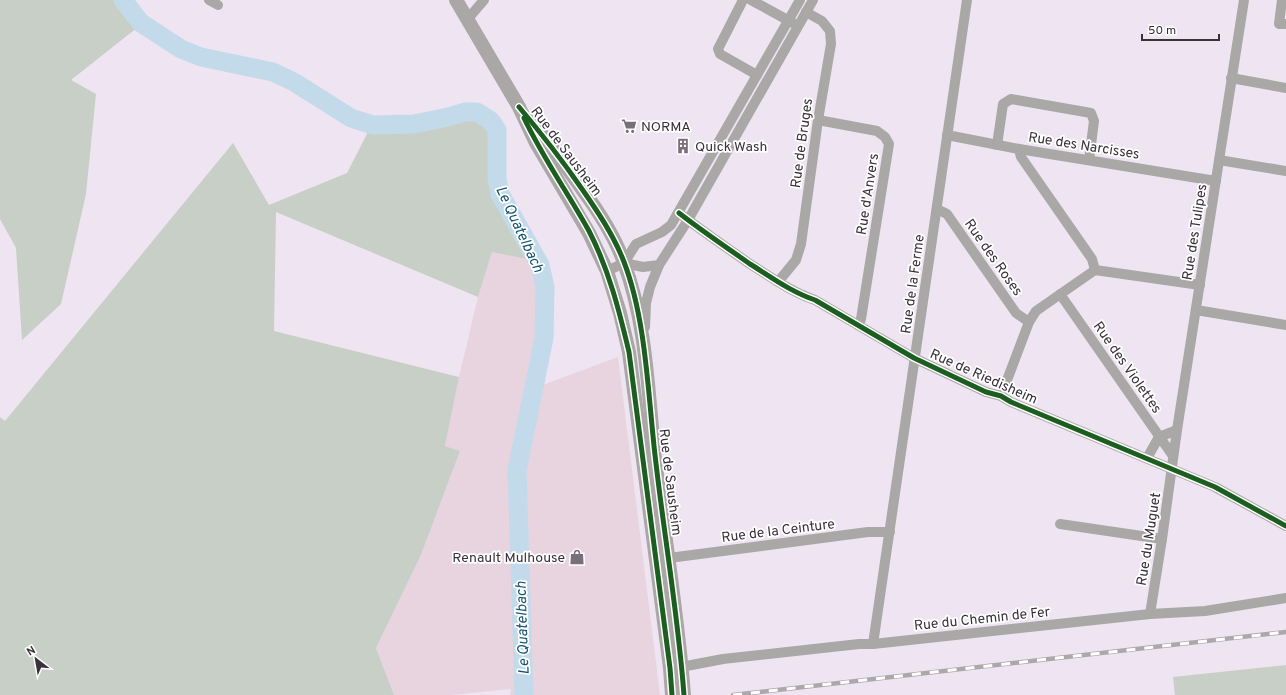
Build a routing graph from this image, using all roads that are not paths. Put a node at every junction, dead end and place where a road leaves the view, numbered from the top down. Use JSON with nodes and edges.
{"nodes":[{"id":1,"x":209,"y":0,"type":"edge"},
{"id":2,"x":456,"y":0,"type":"edge"},
{"id":3,"x":484,"y":0,"type":"edge"},
{"id":4,"x":743,"y":0,"type":"edge"},
{"id":5,"x":751,"y":0,"type":"edge"},
{"id":6,"x":800,"y":0,"type":"edge"},
{"id":7,"x":813,"y":0,"type":"edge"},
{"id":8,"x":967,"y":0,"type":"edge"},
{"id":9,"x":1244,"y":0,"type":"edge"},
{"id":10,"x":1282,"y":0,"type":"edge"},
{"id":11,"x":218,"y":5,"type":"dead end"},
{"id":12,"x":806,"y":12,"type":"junction"},
{"id":13,"x":466,"y":18,"type":"junction"},
{"id":14,"x":788,"y":20,"type":"junction"},
{"id":15,"x":1286,"y":24,"type":"edge"},
{"id":16,"x":798,"y":26,"type":"junction"},
{"id":17,"x":757,"y":76,"type":"junction"},
{"id":18,"x":1231,"y":78,"type":"junction"},
{"id":19,"x":1286,"y":88,"type":"edge"},
{"id":20,"x":519,"y":107,"type":"junction"},
{"id":21,"x":818,"y":120,"type":"junction"},
{"id":22,"x":947,"y":135,"type":"junction"},
{"id":23,"x":997,"y":145,"type":"junction"},
{"id":24,"x":1020,"y":149,"type":"junction"},
{"id":25,"x":1089,"y":160,"type":"junction"},
{"id":26,"x":1219,"y":160,"type":"junction"},
{"id":27,"x":1286,"y":171,"type":"edge"},
{"id":28,"x":1216,"y":181,"type":"junction"},
{"id":29,"x":937,"y":209,"type":"junction"},
{"id":30,"x":679,"y":213,"type":"junction"},
{"id":31,"x":688,"y":220,"type":"junction"},
{"id":32,"x":624,"y":263,"type":"junction"},
{"id":33,"x":659,"y":265,"type":"junction"},
{"id":34,"x":607,"y":270,"type":"junction"},
{"id":35,"x":1095,"y":270,"type":"junction"},
{"id":36,"x":778,"y":282,"type":"junction"},
{"id":37,"x":1200,"y":285,"type":"junction"},
{"id":38,"x":1060,"y":294,"type":"junction"},
{"id":39,"x":1196,"y":310,"type":"junction"},
{"id":40,"x":1029,"y":322,"type":"junction"},
{"id":41,"x":858,"y":325,"type":"junction"},
{"id":42,"x":1286,"y":325,"type":"edge"},
{"id":43,"x":643,"y":347,"type":"junction"},
{"id":44,"x":914,"y":358,"type":"junction"},
{"id":45,"x":1001,"y":396,"type":"junction"},
{"id":46,"x":1177,"y":430,"type":"junction"},
{"id":47,"x":1159,"y":437,"type":"junction"},
{"id":48,"x":1173,"y":456,"type":"junction"},
{"id":49,"x":1147,"y":458,"type":"junction"},
{"id":50,"x":1172,"y":469,"type":"junction"},
{"id":51,"x":1060,"y":524,"type":"dead end"},
{"id":52,"x":1286,"y":526,"type":"edge"},
{"id":53,"x":890,"y":532,"type":"junction"},
{"id":54,"x":1162,"y":539,"type":"junction"},
{"id":55,"x":663,"y":559,"type":"junction"},
{"id":56,"x":1286,"y":598,"type":"edge"},
{"id":57,"x":1150,"y":614,"type":"junction"},
{"id":58,"x":873,"y":644,"type":"junction"},
{"id":59,"x":676,"y":668,"type":"junction"},
{"id":60,"x":672,"y":695,"type":"edge"},
{"id":61,"x":684,"y":695,"type":"edge"}],
"edges":[{"from":1,"to":11,"type":"street"},
{"from":2,"to":13,"type":"main road","name":"Rue de Sausheim"},
{"from":3,"to":13,"type":"street"},
{"from":4,"to":17,"type":"street"},
{"from":5,"to":14,"type":"street"},
{"from":6,"to":14,"type":"street"},
{"from":7,"to":12,"type":"street"},
{"from":8,"to":22,"type":"street","name":"Rue de la Ferme"},
{"from":9,"to":18,"type":"street","name":"Rue des Tulipes"},
{"from":10,"to":15,"type":"street"},
{"from":12,"to":16,"type":"street"},
{"from":12,"to":21,"type":"street","name":"Rue de Bruges"},
{"from":13,"to":20,"type":"main road","name":"Rue de Sausheim"},
{"from":14,"to":16,"type":"street"},
{"from":14,"to":17,"type":"street"},
{"from":16,"to":31,"type":"street"},
{"from":17,"to":30,"type":"street"},
{"from":18,"to":19,"type":"street"},
{"from":18,"to":26,"type":"street","name":"Rue des Tulipes"},
{"from":20,"to":32,"type":"main road","name":"Rue de Sausheim"},
{"from":20,"to":34,"type":"main road","name":"Rue de Sausheim"},
{"from":21,"to":36,"type":"street","name":"Rue de Bruges"},
{"from":21,"to":41,"type":"street","name":"Rue d'Anvers"},
{"from":22,"to":23,"type":"street","name":"Rue des Narcisses"},
{"from":22,"to":29,"type":"street","name":"Rue de la Ferme"},
{"from":23,"to":24,"type":"street","name":"Rue des Narcisses"},
{"from":23,"to":25,"type":"street"},
{"from":24,"to":25,"type":"street","name":"Rue des Narcisses"},
{"from":24,"to":35,"type":"street"},
{"from":25,"to":28,"type":"street","name":"Rue des Narcisses"},
{"from":26,"to":27,"type":"street"},
{"from":26,"to":28,"type":"street","name":"Rue des Tulipes"},
{"from":28,"to":37,"type":"street","name":"Rue des Tulipes"},
{"from":29,"to":40,"type":"street","name":"Rue des Roses"},
{"from":29,"to":44,"type":"street","name":"Rue de la Ferme"},
{"from":30,"to":31,"type":"street","name":"Rue de Riedisheim"},
{"from":30,"to":32,"type":"street"},
{"from":31,"to":33,"type":"street"},
{"from":31,"to":36,"type":"street","name":"Rue de Riedisheim"},
{"from":32,"to":33,"type":"street"},
{"from":32,"to":34,"type":"street"},
{"from":32,"to":43,"type":"main road","name":"Rue de Sausheim"},
{"from":33,"to":43,"type":"street"},
{"from":34,"to":55,"type":"main road","name":"Rue de Sausheim"},
{"from":35,"to":37,"type":"street"},
{"from":35,"to":38,"type":"street"},
{"from":36,"to":41,"type":"street","name":"Rue de Riedisheim"},
{"from":37,"to":39,"type":"street","name":"Rue des Tulipes"},
{"from":38,"to":40,"type":"street"},
{"from":38,"to":47,"type":"street","name":"Rue des Violettes"},
{"from":39,"to":42,"type":"street"},
{"from":39,"to":46,"type":"street","name":"Rue des Tulipes"},
{"from":40,"to":45,"type":"street"},
{"from":41,"to":44,"type":"street","name":"Rue de Riedisheim"},
{"from":43,"to":55,"type":"main road","name":"Rue de Sausheim"},
{"from":44,"to":45,"type":"street","name":"Rue de Riedisheim"},
{"from":44,"to":53,"type":"street","name":"Rue de la Ferme"},
{"from":45,"to":49,"type":"street","name":"Rue de Riedisheim"},
{"from":46,"to":47,"type":"street"},
{"from":46,"to":48,"type":"street","name":"Rue des Tulipes"},
{"from":47,"to":48,"type":"street","name":"Rue des Violettes"},
{"from":47,"to":49,"type":"street"},
{"from":48,"to":50,"type":"street","name":"Rue des Tulipes"},
{"from":49,"to":50,"type":"street","name":"Rue de Riedisheim"},
{"from":50,"to":52,"type":"street","name":"Rue de Riedisheim"},
{"from":50,"to":54,"type":"street","name":"Rue du Muguet"},
{"from":51,"to":54,"type":"street"},
{"from":53,"to":55,"type":"street","name":"Rue de la Ceinture"},
{"from":53,"to":58,"type":"street","name":"Rue de la Ferme"},
{"from":54,"to":57,"type":"street","name":"Rue du Muguet"},
{"from":55,"to":59,"type":"main road","name":"Rue de Sausheim"},
{"from":56,"to":57,"type":"street","name":"Rue du Chemin de Fer"},
{"from":57,"to":58,"type":"street","name":"Rue du Chemin de Fer"},
{"from":58,"to":59,"type":"street","name":"Rue du Chemin de Fer"},
{"from":59,"to":60,"type":"main road","name":"Rue de Sausheim"},
{"from":59,"to":61,"type":"main road","name":"Rue de Sausheim"}]}
